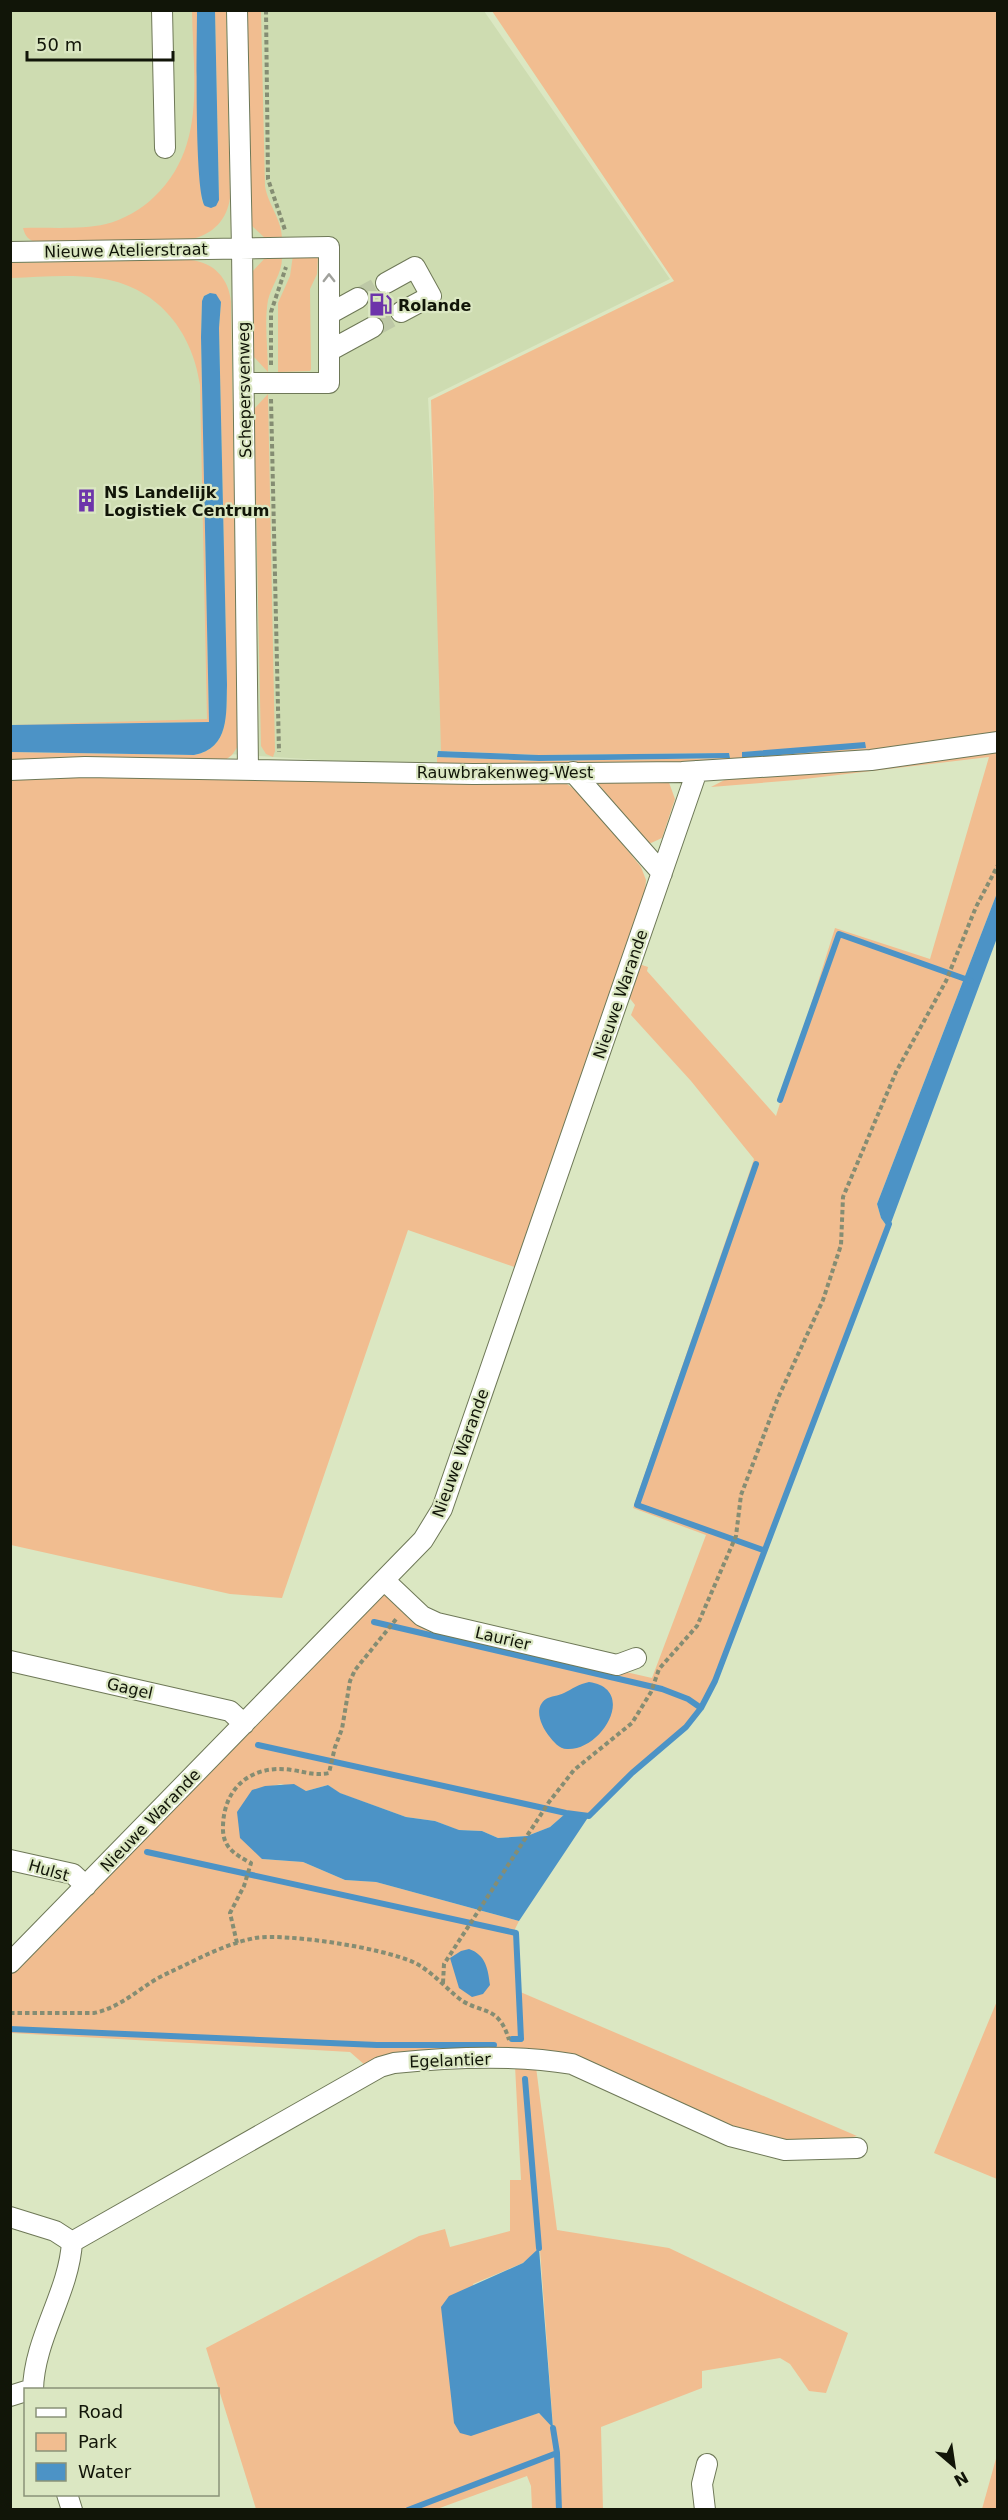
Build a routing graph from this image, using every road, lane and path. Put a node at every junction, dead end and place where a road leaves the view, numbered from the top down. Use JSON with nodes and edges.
{"nodes":[{"id":1,"x":162,"y":10,"type":"edge"},
{"id":2,"x":237,"y":10,"type":"edge"},
{"id":3,"x":165,"y":148,"type":"dead end"},
{"id":4,"x":243,"y":248,"type":"junction"},
{"id":5,"x":10,"y":252,"type":"edge"},
{"id":6,"x":386,"y":283,"type":"tunnel mouth"},
{"id":7,"x":358,"y":298,"type":"tunnel mouth"},
{"id":8,"x":401,"y":312,"type":"tunnel mouth"},
{"id":9,"x":329,"y":314,"type":"junction"},
{"id":10,"x":374,"y":327,"type":"tunnel mouth"},
{"id":11,"x":329,"y":351,"type":"junction"},
{"id":12,"x":244,"y":383,"type":"junction"},
{"id":13,"x":998,"y":742,"type":"edge"},
{"id":14,"x":10,"y":770,"type":"edge"},
{"id":15,"x":248,"y":770,"type":"junction"},
{"id":16,"x":697,"y":771,"type":"junction"},
{"id":17,"x":573,"y":772,"type":"junction"},
{"id":18,"x":998,"y":865,"type":"edge"},
{"id":19,"x":662,"y":873,"type":"junction"},
{"id":20,"x":384,"y":1580,"type":"junction"},
{"id":21,"x":394,"y":1621,"type":"dead end"},
{"id":22,"x":636,"y":1658,"type":"dead end"},
{"id":23,"x":10,"y":1661,"type":"edge"},
{"id":24,"x":244,"y":1724,"type":"junction"},
{"id":25,"x":10,"y":1860,"type":"edge"},
{"id":26,"x":86,"y":1886,"type":"junction"},
{"id":27,"x":237,"y":1943,"type":"junction"},
{"id":28,"x":10,"y":1963,"type":"edge"},
{"id":29,"x":443,"y":1983,"type":"junction"},
{"id":30,"x":10,"y":2013,"type":"edge"},
{"id":31,"x":512,"y":2059,"type":"junction"},
{"id":32,"x":857,"y":2148,"type":"dead end"},
{"id":33,"x":10,"y":2217,"type":"edge"},
{"id":34,"x":72,"y":2242,"type":"junction"},
{"id":35,"x":32,"y":2388,"type":"edge"},
{"id":36,"x":707,"y":2464,"type":"dead end"},
{"id":37,"x":705,"y":2510,"type":"edge"}],
"edges":[{"from":1,"to":3,"type":"street"},
{"from":2,"to":4,"type":"street","name":"Schepersvenweg"},
{"from":4,"to":5,"type":"street","name":"Nieuwe Atelierstraat"},
{"from":9,"to":4,"type":"street","name":"Nieuwe Atelierstraat","one_way":true},
{"from":4,"to":12,"type":"street","name":"Schepersvenweg"},
{"from":6,"to":8,"type":"street"},
{"from":7,"to":9,"type":"street"},
{"from":9,"to":11,"type":"street"},
{"from":10,"to":11,"type":"street"},
{"from":11,"to":12,"type":"street"},
{"from":12,"to":15,"type":"street","name":"Schepersvenweg"},
{"from":13,"to":16,"type":"street","name":"Rauwbrakenweg-West"},
{"from":14,"to":15,"type":"street","name":"Rauwbrakenweg-West"},
{"from":15,"to":17,"type":"street","name":"Rauwbrakenweg-West"},
{"from":16,"to":17,"type":"street","name":"Rauwbrakenweg-West"},
{"from":16,"to":19,"type":"street","name":"Nieuwe Warande"},
{"from":17,"to":19,"type":"street"},
{"from":18,"to":29,"type":"path"},
{"from":19,"to":20,"type":"street","name":"Nieuwe Warande"},
{"from":20,"to":22,"type":"street","name":"Laurier"},
{"from":20,"to":24,"type":"street","name":"Nieuwe Warande"},
{"from":21,"to":27,"type":"path"},
{"from":23,"to":24,"type":"street","name":"Gagel"},
{"from":24,"to":26,"type":"street","name":"Nieuwe Warande"},
{"from":25,"to":26,"type":"street","name":"Hulst"},
{"from":26,"to":28,"type":"street","name":"Nieuwe Warande"},
{"from":27,"to":29,"type":"path"},
{"from":27,"to":30,"type":"path"},
{"from":29,"to":31,"type":"path"},
{"from":31,"to":32,"type":"street","name":"Egelantier"},
{"from":31,"to":34,"type":"street","name":"Egelantier"},
{"from":33,"to":34,"type":"street"},
{"from":34,"to":35,"type":"street"},
{"from":36,"to":37,"type":"street"}]}
